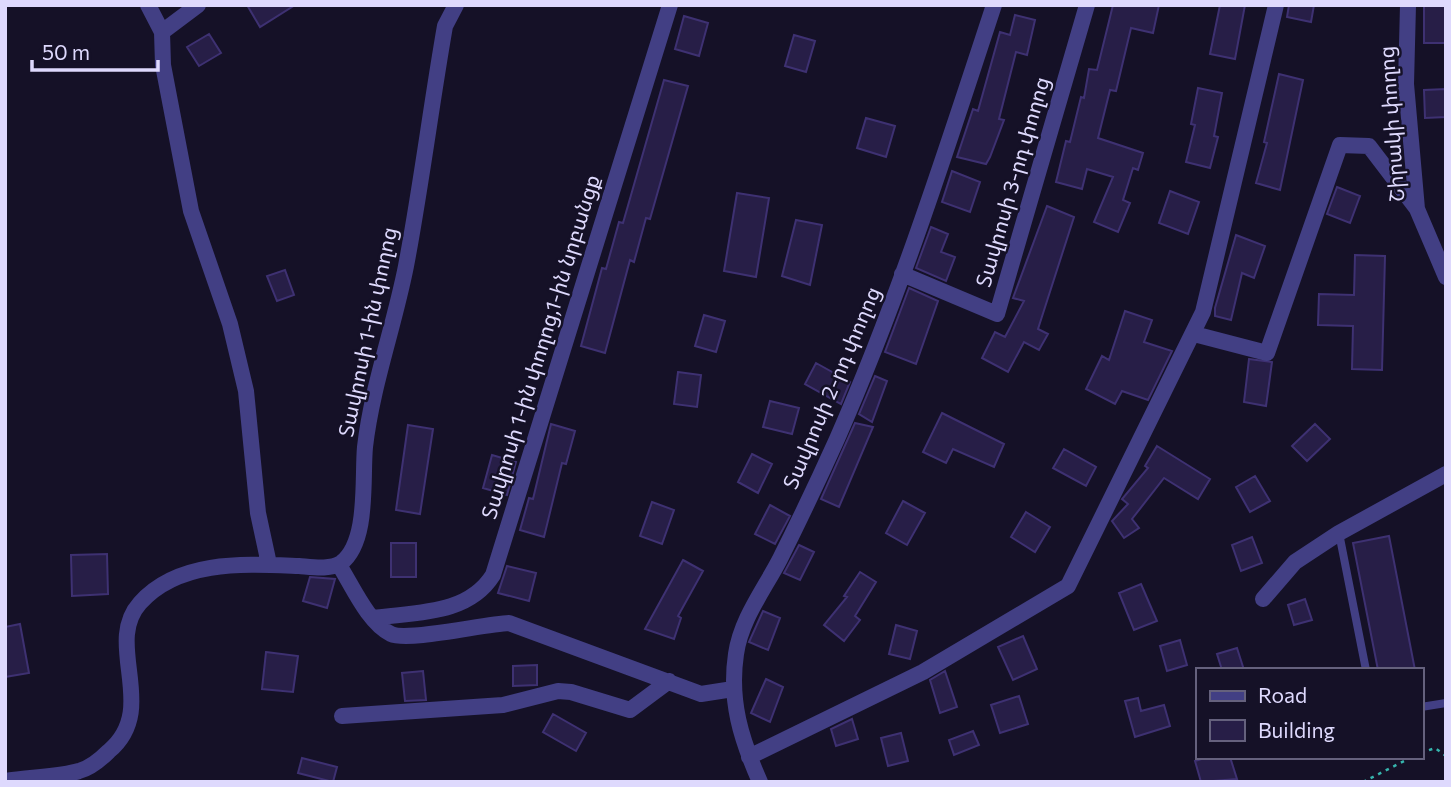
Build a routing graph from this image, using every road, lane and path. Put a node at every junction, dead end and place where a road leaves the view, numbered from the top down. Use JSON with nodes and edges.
{"nodes":[{"id":1,"x":148,"y":5,"type":"edge"},
{"id":2,"x":198,"y":5,"type":"edge"},
{"id":3,"x":456,"y":5,"type":"edge"},
{"id":4,"x":670,"y":5,"type":"edge"},
{"id":5,"x":994,"y":5,"type":"edge"},
{"id":6,"x":1087,"y":5,"type":"edge"},
{"id":7,"x":1276,"y":5,"type":"edge"},
{"id":8,"x":1408,"y":5,"type":"edge"},
{"id":9,"x":162,"y":32,"type":"junction"},
{"id":10,"x":1417,"y":209,"type":"junction"},
{"id":11,"x":902,"y":274,"type":"junction"},
{"id":12,"x":1446,"y":277,"type":"edge"},
{"id":13,"x":1194,"y":334,"type":"junction"},
{"id":14,"x":1446,"y":474,"type":"edge"},
{"id":15,"x":1339,"y":533,"type":"junction"},
{"id":16,"x":269,"y":564,"type":"junction"},
{"id":17,"x":339,"y":565,"type":"junction"},
{"id":18,"x":1264,"y":599,"type":"dead end"},
{"id":19,"x":373,"y":618,"type":"junction"},
{"id":20,"x":1366,"y":668,"type":"edge"},
{"id":21,"x":668,"y":681,"type":"junction"},
{"id":22,"x":733,"y":689,"type":"junction"},
{"id":23,"x":1446,"y":703,"type":"edge"},
{"id":24,"x":1423,"y":708,"type":"edge"},
{"id":25,"x":342,"y":716,"type":"dead end"},
{"id":26,"x":1423,"y":752,"type":"edge"},
{"id":27,"x":1446,"y":755,"type":"edge"},
{"id":28,"x":749,"y":757,"type":"junction"},
{"id":29,"x":1408,"y":759,"type":"edge"},
{"id":30,"x":84,"y":777,"type":"edge"},
{"id":31,"x":5,"y":781,"type":"edge"},
{"id":32,"x":760,"y":782,"type":"edge"},
{"id":33,"x":1363,"y":782,"type":"edge"}],
"edges":[{"from":1,"to":9,"type":"street"},
{"from":2,"to":9,"type":"street"},
{"from":3,"to":17,"type":"street","name":"Տավրոսի 1-ին փողոց"},
{"from":4,"to":19,"type":"street","name":"Տավրոսի 1-ին փողոց,1-ին նրբանցք"},
{"from":5,"to":11,"type":"street","name":"Տավրոսի 2-րդ փողոց"},
{"from":6,"to":11,"type":"street","name":"Տավրոսի 3-րդ փողոց"},
{"from":7,"to":13,"type":"street"},
{"from":8,"to":10,"type":"street","name":"Շիրակի փողոց"},
{"from":9,"to":16,"type":"street"},
{"from":10,"to":12,"type":"street","name":"Շիրակի փողոց"},
{"from":10,"to":13,"type":"street"},
{"from":11,"to":22,"type":"street","name":"Տավրոսի 2-րդ փողոց"},
{"from":13,"to":28,"type":"street"},
{"from":14,"to":15,"type":"street"},
{"from":15,"to":18,"type":"street"},
{"from":15,"to":20,"type":"lane"},
{"from":16,"to":17,"type":"street"},
{"from":16,"to":30,"type":"street"},
{"from":17,"to":19,"type":"street"},
{"from":19,"to":21,"type":"street"},
{"from":21,"to":22,"type":"street"},
{"from":21,"to":25,"type":"street"},
{"from":22,"to":28,"type":"street","name":"Տավրոսի 2-րդ փողոց"},
{"from":23,"to":24,"type":"lane"},
{"from":26,"to":27,"type":"path"},
{"from":28,"to":32,"type":"street","name":"Տավրոսի 2-րդ փողոց"},
{"from":29,"to":33,"type":"path"},
{"from":30,"to":31,"type":"street"}]}
